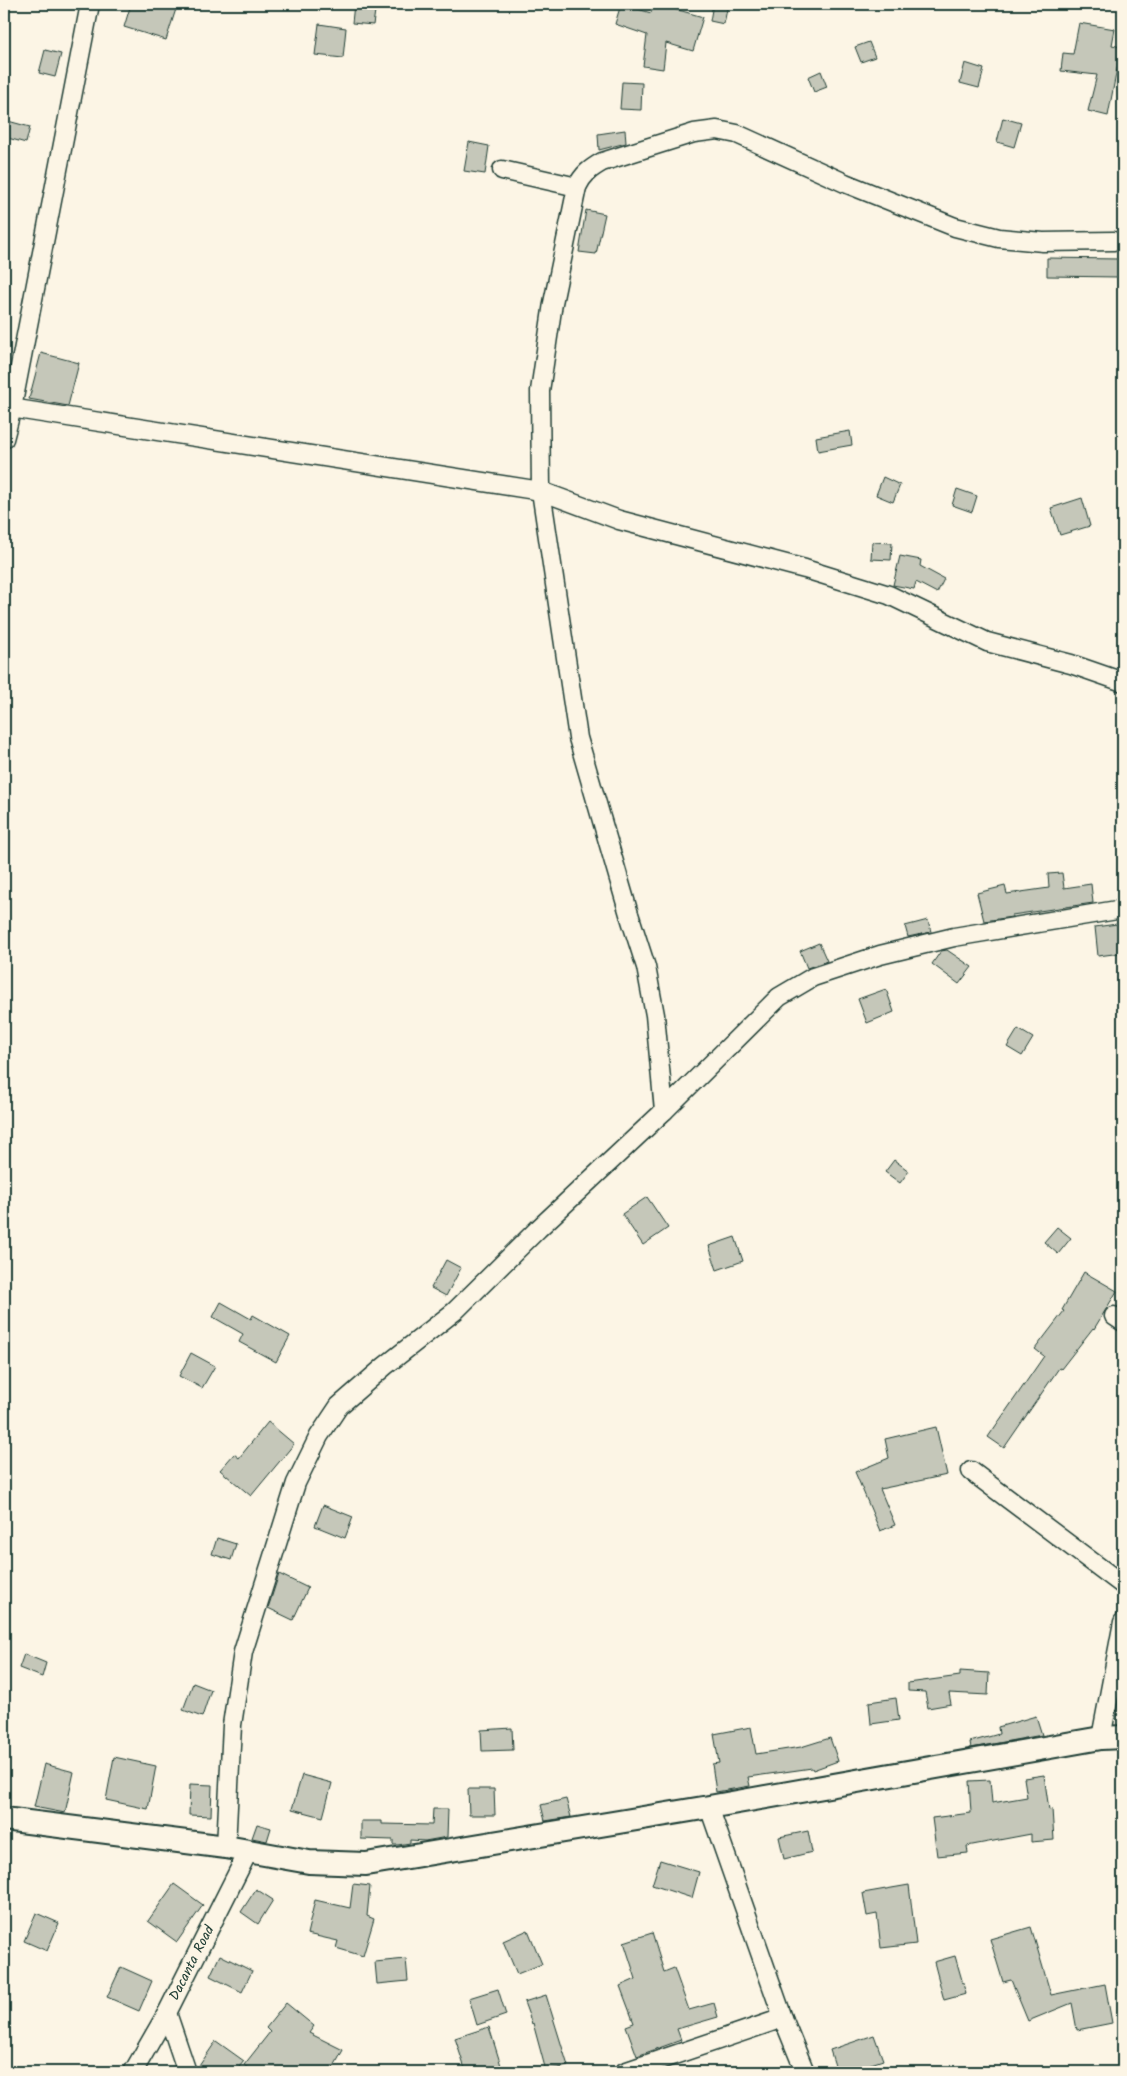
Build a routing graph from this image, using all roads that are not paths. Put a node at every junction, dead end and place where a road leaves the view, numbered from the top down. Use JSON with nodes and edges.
{"nodes":[{"id":1,"x":90,"y":4,"type":"edge"},
{"id":2,"x":502,"y":170,"type":"dead end"},
{"id":3,"x":577,"y":187,"type":"junction"},
{"id":4,"x":1114,"y":241,"type":"dead end"},
{"id":5,"x":8,"y":407,"type":"edge"},
{"id":6,"x":4,"y":439,"type":"edge"},
{"id":7,"x":541,"y":490,"type":"junction"},
{"id":8,"x":1123,"y":682,"type":"edge"},
{"id":9,"x":1123,"y":909,"type":"edge"},
{"id":10,"x":664,"y":1111,"type":"junction"},
{"id":11,"x":971,"y":1471,"type":"dead end"},
{"id":12,"x":1123,"y":1585,"type":"edge"},
{"id":13,"x":1123,"y":1622,"type":"edge"},
{"id":14,"x":1101,"y":1738,"type":"junction"},
{"id":15,"x":1123,"y":1738,"type":"edge"},
{"id":16,"x":709,"y":1807,"type":"junction"},
{"id":17,"x":4,"y":1819,"type":"edge"},
{"id":18,"x":226,"y":1848,"type":"junction"},
{"id":19,"x":248,"y":1852,"type":"junction"},
{"id":20,"x":167,"y":2013,"type":"junction"},
{"id":21,"x":783,"y":2018,"type":"junction"},
{"id":22,"x":132,"y":2072,"type":"edge"},
{"id":23,"x":187,"y":2072,"type":"edge"},
{"id":24,"x":624,"y":2072,"type":"edge"},
{"id":25,"x":805,"y":2072,"type":"edge"}],
"edges":[{"from":1,"to":5,"type":"street"},
{"from":2,"to":3,"type":"street"},
{"from":3,"to":4,"type":"street"},
{"from":3,"to":7,"type":"street"},
{"from":5,"to":6,"type":"street"},
{"from":5,"to":7,"type":"street"},
{"from":7,"to":8,"type":"street"},
{"from":7,"to":10,"type":"street"},
{"from":9,"to":10,"type":"street"},
{"from":10,"to":18,"type":"street"},
{"from":11,"to":12,"type":"street"},
{"from":13,"to":14,"type":"street"},
{"from":14,"to":15,"type":"street"},
{"from":14,"to":16,"type":"street"},
{"from":16,"to":19,"type":"street"},
{"from":16,"to":21,"type":"street"},
{"from":17,"to":18,"type":"street"},
{"from":18,"to":19,"type":"street"},
{"from":19,"to":20,"type":"street","name":"Dacanta Road"},
{"from":20,"to":22,"type":"street","name":"Dacanta Road"},
{"from":20,"to":23,"type":"street"},
{"from":21,"to":24,"type":"street"},
{"from":21,"to":25,"type":"street"}]}
